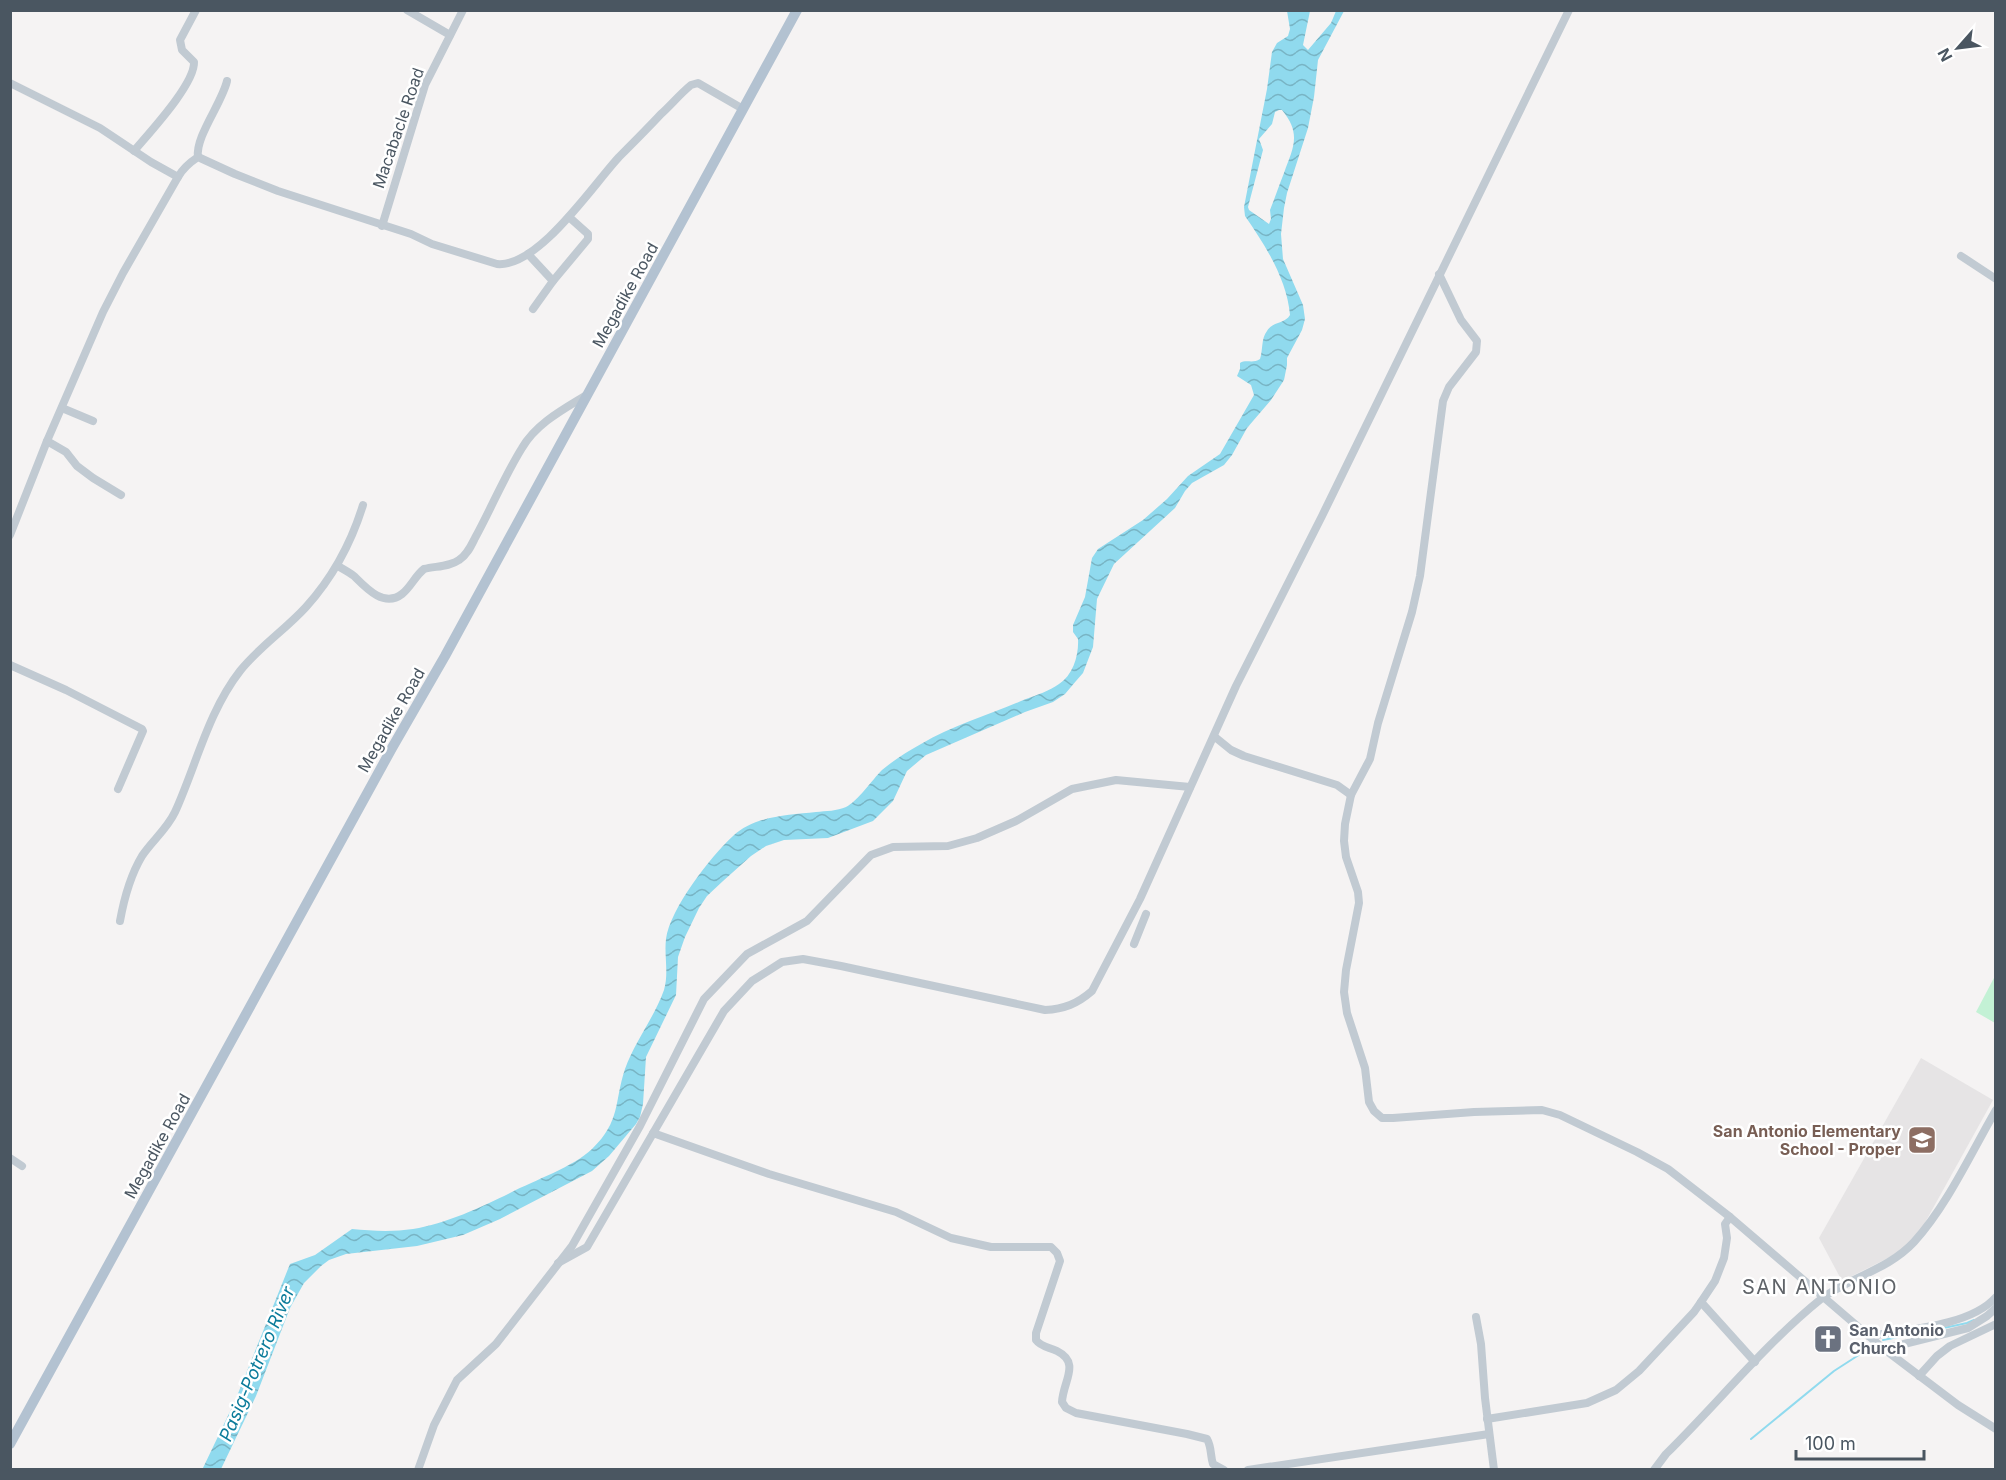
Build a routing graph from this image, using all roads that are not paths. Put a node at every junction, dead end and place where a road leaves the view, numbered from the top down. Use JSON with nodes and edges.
{"nodes":[{"id":1,"x":196,"y":10,"type":"edge"},
{"id":2,"x":407,"y":10,"type":"edge"},
{"id":3,"x":463,"y":10,"type":"edge"},
{"id":4,"x":797,"y":10,"type":"edge"},
{"id":5,"x":1569,"y":10,"type":"edge"},
{"id":6,"x":450,"y":34,"type":"junction"},
{"id":7,"x":227,"y":81,"type":"dead end"},
{"id":8,"x":10,"y":83,"type":"edge"},
{"id":9,"x":743,"y":108,"type":"junction"},
{"id":10,"x":134,"y":151,"type":"junction"},
{"id":11,"x":198,"y":157,"type":"junction"},
{"id":12,"x":178,"y":177,"type":"junction"},
{"id":13,"x":569,"y":217,"type":"junction"},
{"id":14,"x":382,"y":226,"type":"junction"},
{"id":15,"x":528,"y":254,"type":"junction"},
{"id":16,"x":1961,"y":256,"type":"dead end"},
{"id":17,"x":1439,"y":274,"type":"junction"},
{"id":18,"x":1995,"y":279,"type":"edge"},
{"id":19,"x":553,"y":281,"type":"junction"},
{"id":20,"x":533,"y":309,"type":"dead end"},
{"id":21,"x":585,"y":396,"type":"junction"},
{"id":22,"x":62,"y":408,"type":"junction"},
{"id":23,"x":93,"y":421,"type":"dead end"},
{"id":24,"x":48,"y":441,"type":"junction"},
{"id":25,"x":121,"y":495,"type":"dead end"},
{"id":26,"x":363,"y":505,"type":"dead end"},
{"id":27,"x":10,"y":535,"type":"edge"},
{"id":28,"x":338,"y":566,"type":"junction"},
{"id":29,"x":10,"y":665,"type":"edge"},
{"id":30,"x":1215,"y":737,"type":"junction"},
{"id":31,"x":1190,"y":787,"type":"junction"},
{"id":32,"x":118,"y":789,"type":"dead end"},
{"id":33,"x":1351,"y":795,"type":"junction"},
{"id":34,"x":1146,"y":914,"type":"dead end"},
{"id":35,"x":120,"y":921,"type":"dead end"},
{"id":36,"x":1134,"y":944,"type":"dead end"},
{"id":37,"x":1995,"y":1110,"type":"edge"},
{"id":38,"x":653,"y":1133,"type":"junction"},
{"id":39,"x":10,"y":1158,"type":"edge"},
{"id":40,"x":22,"y":1166,"type":"dead end"},
{"id":41,"x":1731,"y":1217,"type":"junction"},
{"id":42,"x":558,"y":1263,"type":"junction"},
{"id":43,"x":1995,"y":1297,"type":"edge"},
{"id":44,"x":1822,"y":1298,"type":"junction"},
{"id":45,"x":1701,"y":1302,"type":"junction"},
{"id":46,"x":1995,"y":1308,"type":"edge"},
{"id":47,"x":1476,"y":1317,"type":"dead end"},
{"id":48,"x":1995,"y":1324,"type":"edge"},
{"id":49,"x":1869,"y":1336,"type":"junction"},
{"id":50,"x":1884,"y":1349,"type":"junction"},
{"id":51,"x":1755,"y":1362,"type":"junction"},
{"id":52,"x":1919,"y":1376,"type":"junction"},
{"id":53,"x":1487,"y":1419,"type":"junction"},
{"id":54,"x":1995,"y":1429,"type":"edge"},
{"id":55,"x":1490,"y":1434,"type":"junction"},
{"id":56,"x":10,"y":1444,"type":"edge"},
{"id":57,"x":418,"y":1470,"type":"edge"},
{"id":58,"x":1224,"y":1470,"type":"edge"},
{"id":59,"x":1248,"y":1470,"type":"edge"},
{"id":60,"x":1494,"y":1470,"type":"edge"},
{"id":61,"x":1654,"y":1470,"type":"edge"}],
"edges":[{"from":1,"to":10,"type":"street"},
{"from":2,"to":6,"type":"street"},
{"from":3,"to":6,"type":"street","name":"Macabacle Road"},
{"from":4,"to":9,"type":"main road","name":"Megadike Road"},
{"from":5,"to":17,"type":"street"},
{"from":6,"to":14,"type":"street","name":"Macabacle Road"},
{"from":7,"to":11,"type":"street"},
{"from":8,"to":10,"type":"street"},
{"from":9,"to":13,"type":"street"},
{"from":9,"to":21,"type":"main road","name":"Megadike Road"},
{"from":10,"to":12,"type":"street"},
{"from":11,"to":12,"type":"street"},
{"from":11,"to":14,"type":"street"},
{"from":12,"to":22,"type":"street"},
{"from":13,"to":15,"type":"street"},
{"from":13,"to":19,"type":"street"},
{"from":14,"to":15,"type":"street"},
{"from":15,"to":19,"type":"street"},
{"from":16,"to":18,"type":"street"},
{"from":17,"to":30,"type":"street"},
{"from":17,"to":33,"type":"street"},
{"from":19,"to":20,"type":"street"},
{"from":21,"to":28,"type":"street"},
{"from":21,"to":56,"type":"main road","name":"Megadike Road"},
{"from":22,"to":23,"type":"street"},
{"from":22,"to":24,"type":"street"},
{"from":24,"to":25,"type":"street"},
{"from":24,"to":27,"type":"street"},
{"from":26,"to":28,"type":"street"},
{"from":28,"to":35,"type":"street"},
{"from":29,"to":32,"type":"street"},
{"from":30,"to":31,"type":"street"},
{"from":30,"to":33,"type":"street"},
{"from":31,"to":38,"type":"street"},
{"from":31,"to":42,"type":"street"},
{"from":33,"to":41,"type":"street"},
{"from":34,"to":36,"type":"street"},
{"from":37,"to":44,"type":"street"},
{"from":38,"to":42,"type":"street"},
{"from":38,"to":58,"type":"street"},
{"from":39,"to":40,"type":"street"},
{"from":41,"to":44,"type":"street"},
{"from":41,"to":45,"type":"street"},
{"from":42,"to":57,"type":"street"},
{"from":43,"to":49,"type":"street"},
{"from":44,"to":49,"type":"street"},
{"from":44,"to":51,"type":"street"},
{"from":45,"to":51,"type":"street"},
{"from":45,"to":53,"type":"street"},
{"from":46,"to":50,"type":"street"},
{"from":47,"to":53,"type":"street"},
{"from":48,"to":52,"type":"street"},
{"from":49,"to":50,"type":"street"},
{"from":50,"to":52,"type":"street"},
{"from":51,"to":61,"type":"street"},
{"from":52,"to":54,"type":"street"},
{"from":53,"to":55,"type":"street"},
{"from":55,"to":59,"type":"street"},
{"from":55,"to":60,"type":"street"}]}
